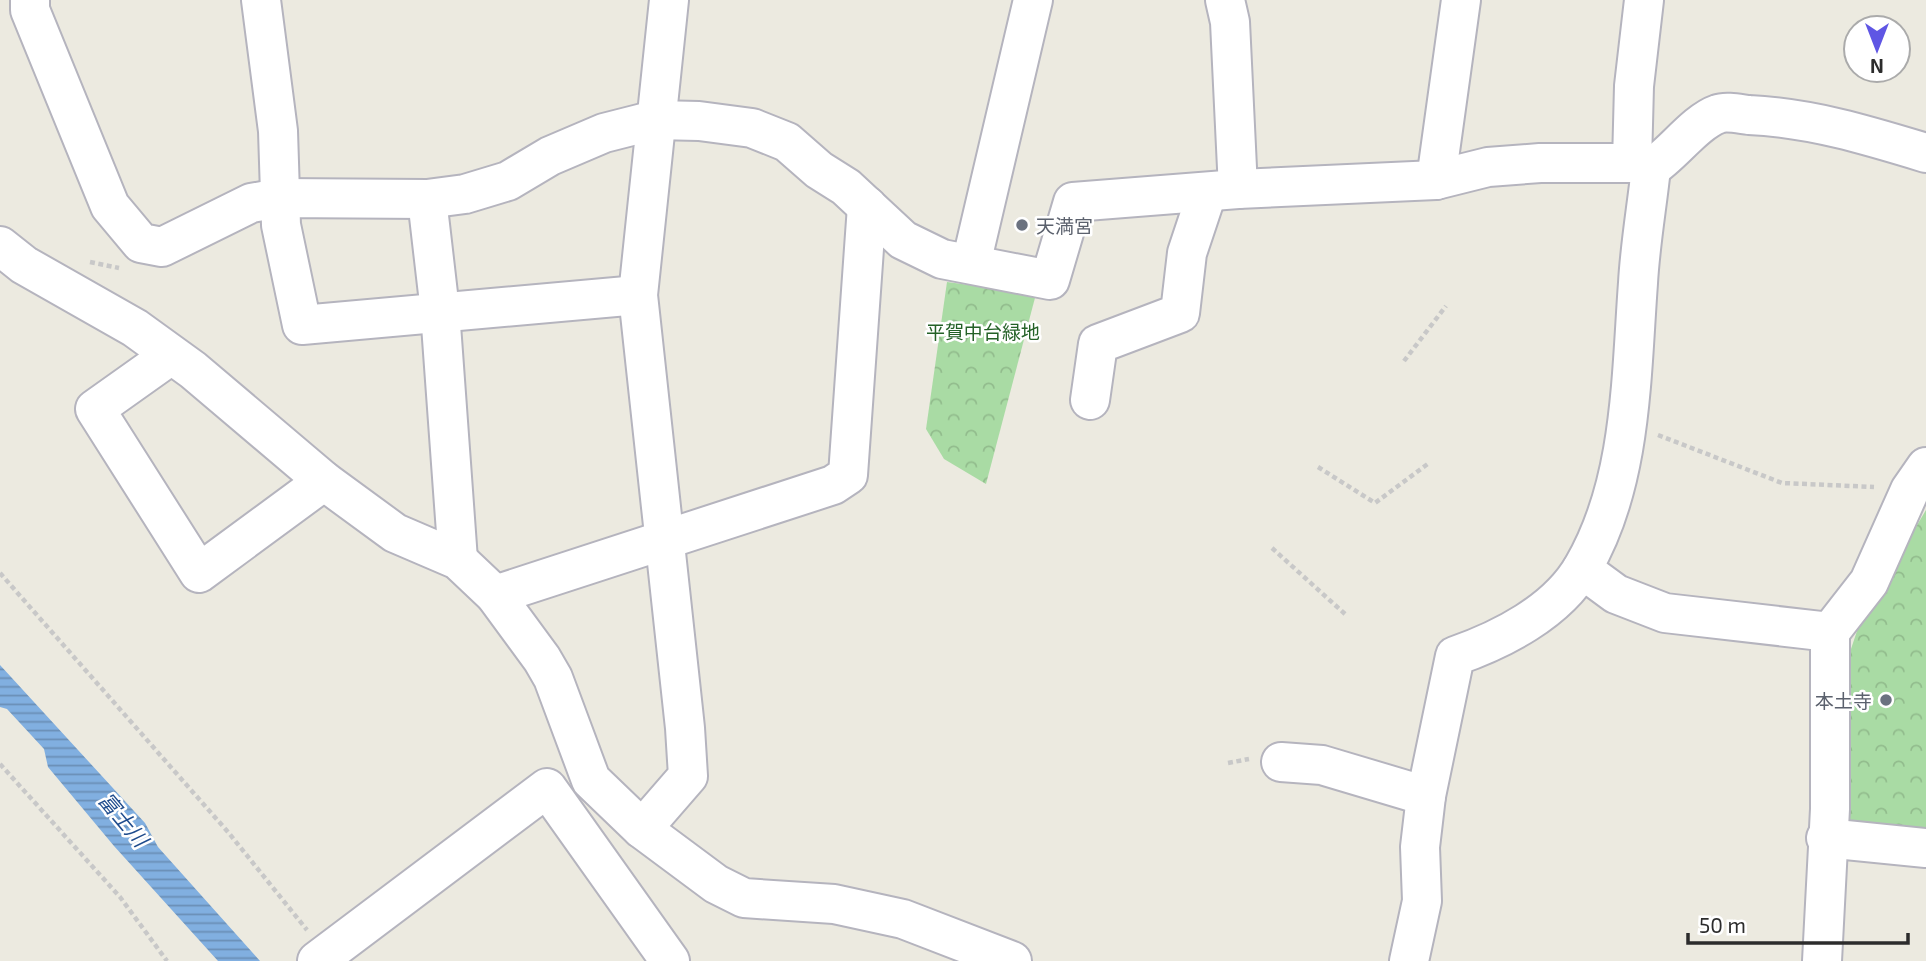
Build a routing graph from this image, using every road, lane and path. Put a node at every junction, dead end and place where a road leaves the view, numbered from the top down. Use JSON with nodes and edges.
{"nodes":[{"id":1,"x":30,"y":0,"type":"edge"},
{"id":2,"x":261,"y":0,"type":"edge"},
{"id":3,"x":669,"y":0,"type":"edge"},
{"id":4,"x":1033,"y":0,"type":"edge"},
{"id":5,"x":1225,"y":0,"type":"edge"},
{"id":6,"x":1461,"y":0,"type":"edge"},
{"id":7,"x":1644,"y":0,"type":"edge"},
{"id":8,"x":655,"y":120,"type":"junction"},
{"id":9,"x":1926,"y":153,"type":"edge"},
{"id":10,"x":1642,"y":165,"type":"junction"},
{"id":11,"x":1436,"y":180,"type":"junction"},
{"id":12,"x":1222,"y":191,"type":"junction"},
{"id":13,"x":279,"y":198,"type":"junction"},
{"id":14,"x":427,"y":199,"type":"junction"},
{"id":15,"x":867,"y":206,"type":"junction"},
{"id":16,"x":0,"y":246,"type":"edge"},
{"id":17,"x":162,"y":247,"type":"junction"},
{"id":18,"x":78,"y":259,"type":"dead end"},
{"id":19,"x":971,"y":264,"type":"junction"},
{"id":20,"x":638,"y":295,"type":"junction"},
{"id":21,"x":1446,"y":306,"type":"dead end"},
{"id":22,"x":440,"y":311,"type":"junction"},
{"id":23,"x":171,"y":355,"type":"junction"},
{"id":24,"x":1404,"y":361,"type":"dead end"},
{"id":25,"x":1090,"y":400,"type":"dead end"},
{"id":26,"x":1626,"y":422,"type":"junction"},
{"id":27,"x":1429,"y":463,"type":"dead end"},
{"id":28,"x":1318,"y":467,"type":"dead end"},
{"id":29,"x":1918,"y":478,"type":"edge"},
{"id":30,"x":324,"y":481,"type":"junction"},
{"id":31,"x":662,"y":540,"type":"junction"},
{"id":32,"x":1272,"y":548,"type":"dead end"},
{"id":33,"x":458,"y":560,"type":"junction"},
{"id":34,"x":1582,"y":569,"type":"junction"},
{"id":35,"x":0,"y":572,"type":"edge"},
{"id":36,"x":495,"y":595,"type":"junction"},
{"id":37,"x":1345,"y":614,"type":"dead end"},
{"id":38,"x":1830,"y":632,"type":"junction"},
{"id":39,"x":1281,"y":762,"type":"dead end"},
{"id":40,"x":582,"y":763,"type":"junction"},
{"id":41,"x":0,"y":764,"type":"edge"},
{"id":42,"x":547,"y":788,"type":"junction"},
{"id":43,"x":1426,"y":796,"type":"junction"},
{"id":44,"x":642,"y":829,"type":"junction"},
{"id":45,"x":1826,"y":838,"type":"junction"},
{"id":46,"x":1926,"y":848,"type":"edge"},
{"id":47,"x":985,"y":957,"type":"edge"},
{"id":48,"x":322,"y":958,"type":"edge"},
{"id":49,"x":167,"y":961,"type":"edge"},
{"id":50,"x":670,"y":961,"type":"edge"},
{"id":51,"x":1409,"y":961,"type":"edge"},
{"id":52,"x":1822,"y":961,"type":"edge"}],
"edges":[{"from":1,"to":17,"type":"street"},
{"from":2,"to":13,"type":"street"},
{"from":3,"to":8,"type":"street"},
{"from":4,"to":19,"type":"street"},
{"from":5,"to":12,"type":"street"},
{"from":6,"to":11,"type":"street"},
{"from":7,"to":10,"type":"street"},
{"from":8,"to":14,"type":"street"},
{"from":8,"to":15,"type":"street"},
{"from":8,"to":20,"type":"street"},
{"from":9,"to":10,"type":"street"},
{"from":10,"to":11,"type":"street"},
{"from":10,"to":26,"type":"street"},
{"from":11,"to":12,"type":"street"},
{"from":12,"to":19,"type":"street"},
{"from":12,"to":25,"type":"street"},
{"from":13,"to":14,"type":"street"},
{"from":13,"to":17,"type":"street"},
{"from":13,"to":22,"type":"street"},
{"from":14,"to":22,"type":"street"},
{"from":15,"to":19,"type":"street"},
{"from":15,"to":31,"type":"street"},
{"from":16,"to":23,"type":"street"},
{"from":17,"to":18,"type":"path"},
{"from":20,"to":22,"type":"street"},
{"from":20,"to":31,"type":"street"},
{"from":21,"to":24,"type":"path"},
{"from":22,"to":33,"type":"street"},
{"from":23,"to":30,"type":"street"},
{"from":23,"to":30,"type":"street"},
{"from":26,"to":29,"type":"path"},
{"from":26,"to":34,"type":"street"},
{"from":27,"to":28,"type":"path"},
{"from":29,"to":38,"type":"street"},
{"from":30,"to":33,"type":"street"},
{"from":31,"to":36,"type":"street"},
{"from":31,"to":44,"type":"street"},
{"from":32,"to":37,"type":"path"},
{"from":33,"to":36,"type":"street"},
{"from":34,"to":38,"type":"street"},
{"from":34,"to":43,"type":"street"},
{"from":35,"to":48,"type":"path"},
{"from":36,"to":40,"type":"street"},
{"from":38,"to":45,"type":"street"},
{"from":39,"to":43,"type":"street"},
{"from":40,"to":42,"type":"street"},
{"from":40,"to":44,"type":"street"},
{"from":41,"to":49,"type":"path"},
{"from":42,"to":48,"type":"street"},
{"from":42,"to":50,"type":"street"},
{"from":43,"to":51,"type":"street"},
{"from":44,"to":47,"type":"street"},
{"from":45,"to":46,"type":"street"},
{"from":45,"to":52,"type":"street"}]}
